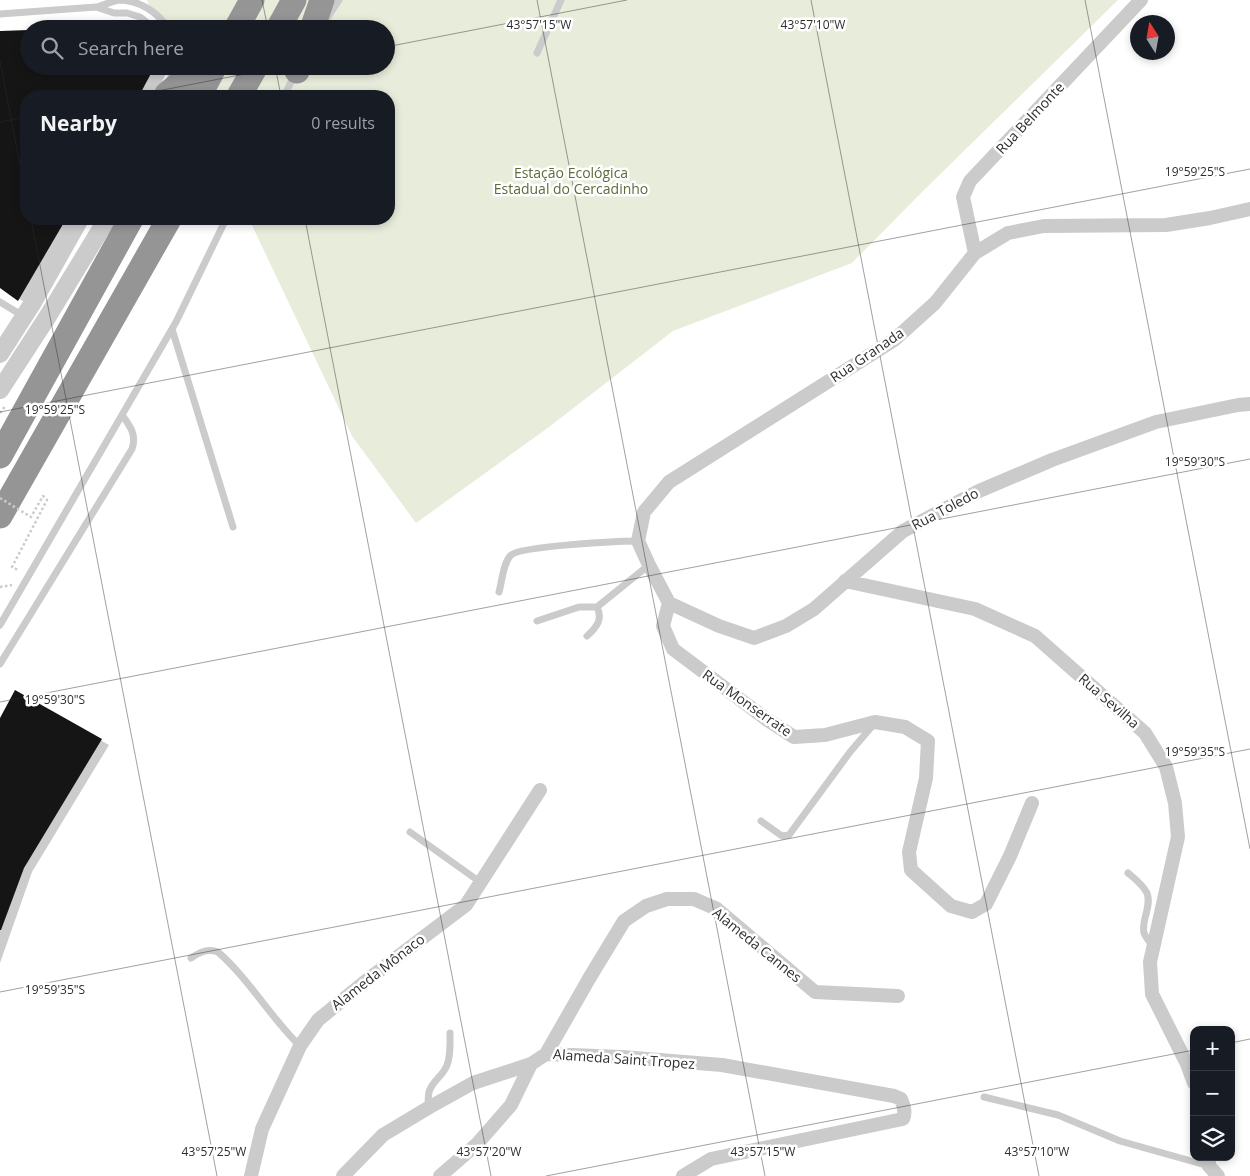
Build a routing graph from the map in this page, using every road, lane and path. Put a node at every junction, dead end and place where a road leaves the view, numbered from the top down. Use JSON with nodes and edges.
{"nodes":[{"id":1,"x":252,"y":0,"type":"edge"},
{"id":2,"x":294,"y":0,"type":"edge"},
{"id":3,"x":339,"y":0,"type":"edge"},
{"id":4,"x":561,"y":0,"type":"edge"},
{"id":5,"x":1141,"y":0,"type":"edge"},
{"id":6,"x":96,"y":7,"type":"junction"},
{"id":7,"x":0,"y":14,"type":"edge"},
{"id":8,"x":319,"y":17,"type":"edge"},
{"id":9,"x":144,"y":20,"type":"edge"},
{"id":10,"x":161,"y":20,"type":"edge"},
{"id":11,"x":241,"y":20,"type":"edge"},
{"id":12,"x":283,"y":20,"type":"edge"},
{"id":13,"x":537,"y":53,"type":"dead end"},
{"id":14,"x":161,"y":75,"type":"edge"},
{"id":15,"x":169,"y":75,"type":"edge"},
{"id":16,"x":189,"y":75,"type":"edge"},
{"id":17,"x":210,"y":75,"type":"edge"},
{"id":18,"x":251,"y":75,"type":"edge"},
{"id":19,"x":294,"y":75,"type":"edge"},
{"id":20,"x":161,"y":90,"type":"edge"},
{"id":21,"x":163,"y":90,"type":"edge"},
{"id":22,"x":169,"y":90,"type":"edge"},
{"id":23,"x":202,"y":90,"type":"edge"},
{"id":24,"x":242,"y":90,"type":"edge"},
{"id":25,"x":287,"y":90,"type":"edge"},
{"id":26,"x":1250,"y":209,"type":"edge"},
{"id":27,"x":77,"y":225,"type":"edge"},
{"id":28,"x":103,"y":225,"type":"edge"},
{"id":29,"x":128,"y":225,"type":"edge"},
{"id":30,"x":166,"y":225,"type":"edge"},
{"id":31,"x":223,"y":225,"type":"edge"},
{"id":32,"x":975,"y":253,"type":"junction"},
{"id":33,"x":0,"y":302,"type":"edge"},
{"id":34,"x":24,"y":316,"type":"junction"},
{"id":35,"x":172,"y":329,"type":"junction"},
{"id":36,"x":0,"y":354,"type":"edge"},
{"id":37,"x":0,"y":390,"type":"edge"},
{"id":38,"x":1250,"y":404,"type":"edge"},
{"id":39,"x":122,"y":415,"type":"junction"},
{"id":40,"x":0,"y":456,"type":"edge"},
{"id":41,"x":0,"y":498,"type":"edge"},
{"id":42,"x":0,"y":516,"type":"edge"},
{"id":43,"x":233,"y":527,"type":"dead end"},
{"id":44,"x":638,"y":541,"type":"junction"},
{"id":45,"x":648,"y":564,"type":"junction"},
{"id":46,"x":18,"y":570,"type":"dead end"},
{"id":47,"x":845,"y":581,"type":"junction"},
{"id":48,"x":499,"y":592,"type":"dead end"},
{"id":49,"x":669,"y":603,"type":"junction"},
{"id":50,"x":596,"y":607,"type":"junction"},
{"id":51,"x":537,"y":621,"type":"dead end"},
{"id":52,"x":0,"y":625,"type":"edge"},
{"id":53,"x":587,"y":636,"type":"dead end"},
{"id":54,"x":0,"y":664,"type":"edge"},
{"id":55,"x":876,"y":722,"type":"junction"},
{"id":56,"x":540,"y":790,"type":"dead end"},
{"id":57,"x":1032,"y":803,"type":"dead end"},
{"id":58,"x":761,"y":821,"type":"dead end"},
{"id":59,"x":410,"y":832,"type":"dead end"},
{"id":60,"x":1128,"y":872,"type":"dead end"},
{"id":61,"x":480,"y":882,"type":"junction"},
{"id":62,"x":1153,"y":947,"type":"junction"},
{"id":63,"x":191,"y":958,"type":"dead end"},
{"id":64,"x":898,"y":996,"type":"dead end"},
{"id":65,"x":450,"y":1033,"type":"dead end"},
{"id":66,"x":300,"y":1046,"type":"junction"},
{"id":67,"x":546,"y":1054,"type":"junction"},
{"id":68,"x":531,"y":1064,"type":"junction"},
{"id":69,"x":1190,"y":1072,"type":"edge"},
{"id":70,"x":984,"y":1097,"type":"dead end"},
{"id":71,"x":428,"y":1108,"type":"junction"},
{"id":72,"x":1212,"y":1166,"type":"edge"},
{"id":73,"x":251,"y":1176,"type":"edge"},
{"id":74,"x":343,"y":1176,"type":"edge"},
{"id":75,"x":440,"y":1176,"type":"edge"},
{"id":76,"x":683,"y":1176,"type":"edge"}],
"edges":[{"from":1,"to":11,"type":"highway"},
{"from":2,"to":12,"type":"highway"},
{"from":3,"to":8,"type":"lane"},
{"from":4,"to":13,"type":"lane"},
{"from":5,"to":32,"type":"street","name":"Rua Belmonte"},
{"from":6,"to":7,"type":"lane"},
{"from":6,"to":9,"type":"lane"},
{"from":6,"to":10,"type":"lane"},
{"from":14,"to":20,"type":"lane"},
{"from":15,"to":21,"type":"lane"},
{"from":16,"to":22,"type":"highway"},
{"from":17,"to":23,"type":"highway"},
{"from":18,"to":24,"type":"highway"},
{"from":19,"to":25,"type":"lane"},
{"from":26,"to":32,"type":"street","name":"Rua Granada"},
{"from":27,"to":34,"type":"street"},
{"from":28,"to":37,"type":"street"},
{"from":29,"to":40,"type":"highway"},
{"from":30,"to":42,"type":"highway"},
{"from":31,"to":35,"type":"lane"},
{"from":32,"to":44,"type":"street","name":"Rua Granada"},
{"from":33,"to":34,"type":"lane"},
{"from":34,"to":36,"type":"street"},
{"from":35,"to":39,"type":"lane"},
{"from":35,"to":43,"type":"lane"},
{"from":38,"to":47,"type":"street","name":"Rua Toledo"},
{"from":39,"to":52,"type":"lane"},
{"from":39,"to":54,"type":"lane"},
{"from":41,"to":46,"type":"path","bridge":true},
{"from":44,"to":45,"type":"street"},
{"from":44,"to":48,"type":"lane"},
{"from":45,"to":49,"type":"street"},
{"from":45,"to":50,"type":"lane"},
{"from":47,"to":49,"type":"street","name":"Rua Toledo"},
{"from":47,"to":62,"type":"street","name":"Rua Sevilha"},
{"from":49,"to":55,"type":"street","name":"Rua Monserrate"},
{"from":50,"to":51,"type":"lane"},
{"from":50,"to":53,"type":"lane"},
{"from":55,"to":57,"type":"street","name":"Rua Monserrate"},
{"from":55,"to":58,"type":"lane"},
{"from":56,"to":61,"type":"street","name":"Alameda Mônaco"},
{"from":59,"to":61,"type":"lane"},
{"from":60,"to":62,"type":"lane"},
{"from":61,"to":66,"type":"street","name":"Alameda Mônaco"},
{"from":62,"to":69,"type":"street","name":"Rua Sevilha"},
{"from":63,"to":66,"type":"lane"},
{"from":64,"to":67,"type":"street","name":"Alameda Cannes"},
{"from":65,"to":71,"type":"lane"},
{"from":66,"to":73,"type":"street","name":"Alameda Mônaco"},
{"from":67,"to":68,"type":"street","name":"Alameda Saint Tropez"},
{"from":67,"to":76,"type":"street","name":"Alameda Saint Tropez"},
{"from":68,"to":71,"type":"street","name":"Alameda Saint Tropez"},
{"from":68,"to":75,"type":"street"},
{"from":70,"to":72,"type":"lane"},
{"from":71,"to":74,"type":"street","name":"Alameda Saint Tropez"}]}
